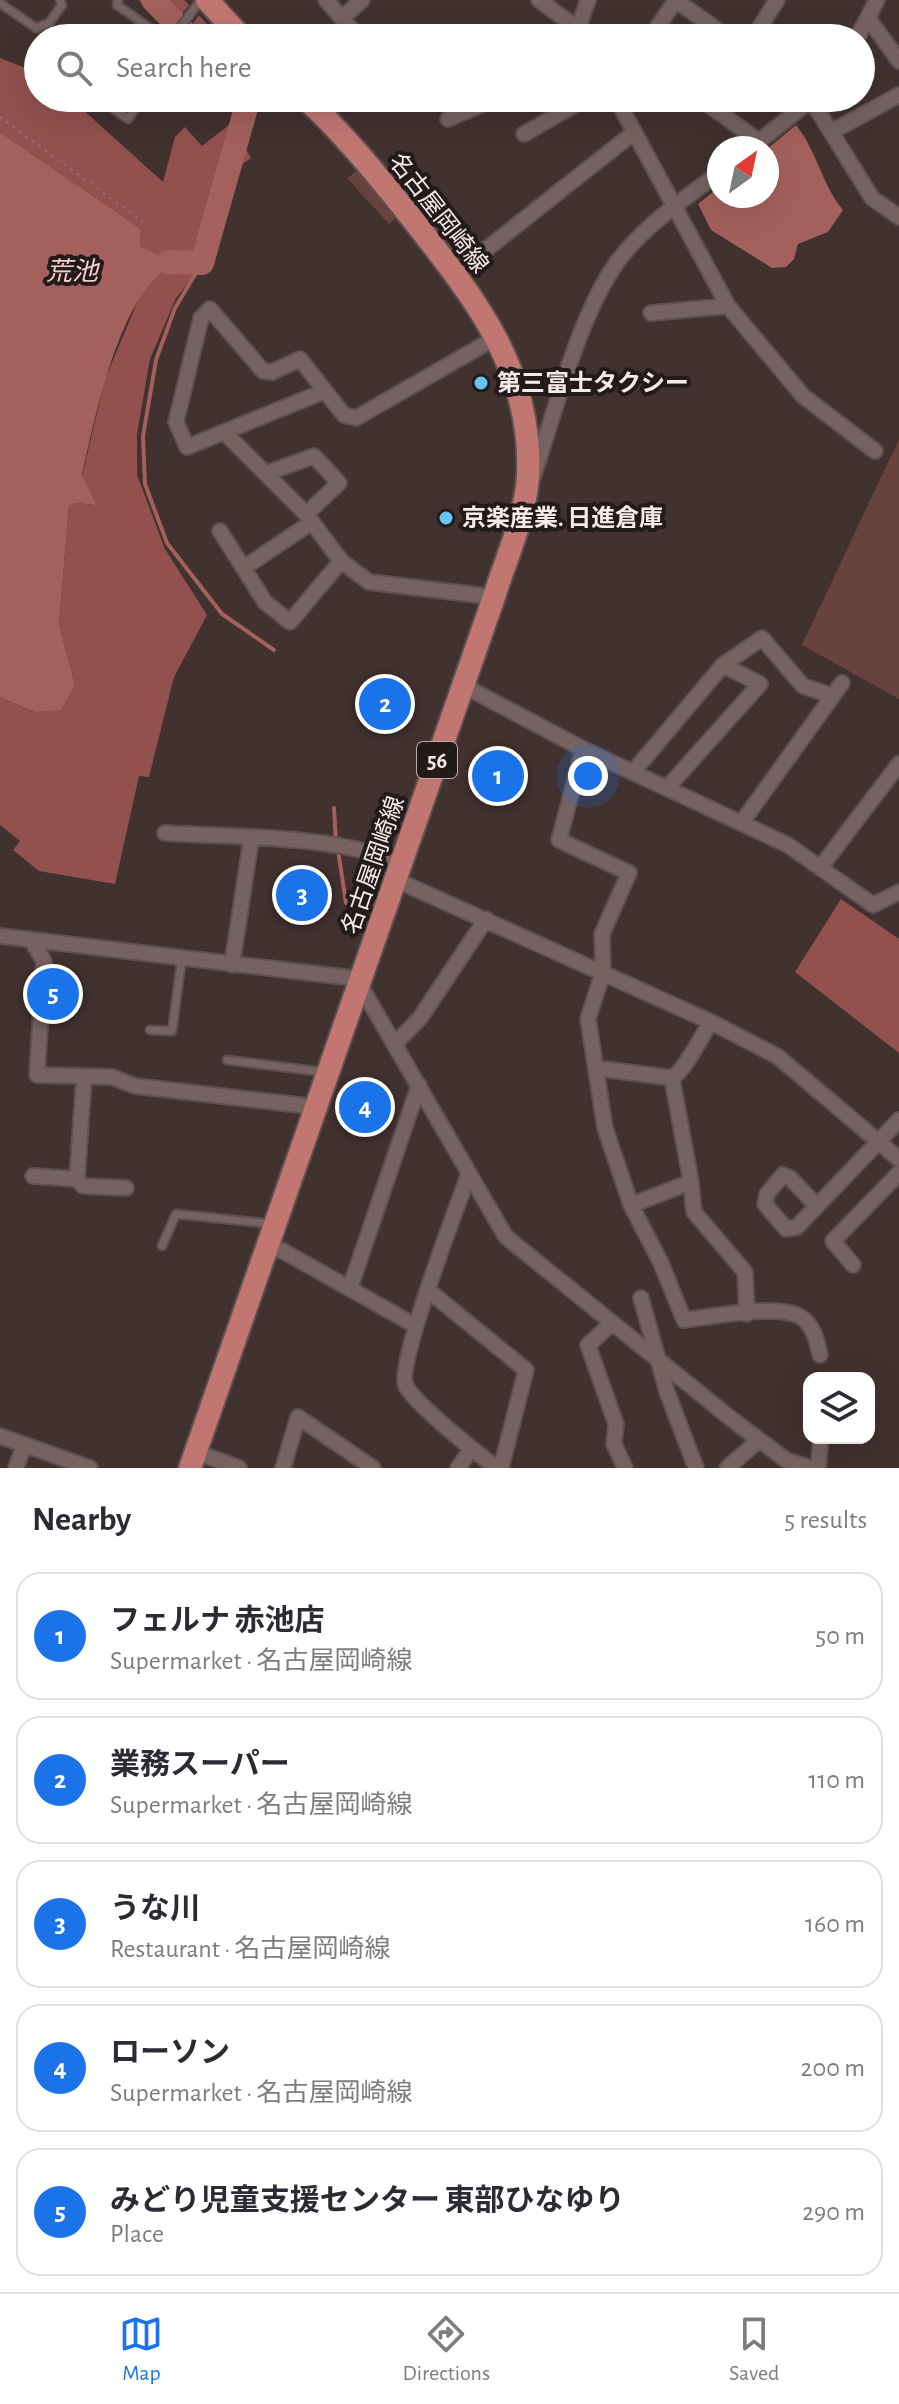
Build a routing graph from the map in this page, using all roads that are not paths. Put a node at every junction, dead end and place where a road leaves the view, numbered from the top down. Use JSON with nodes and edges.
{"nodes":[{"id":1,"x":60,"y":0,"type":"edge"},
{"id":2,"x":118,"y":0,"type":"edge"},
{"id":3,"x":204,"y":0,"type":"edge"},
{"id":4,"x":326,"y":0,"type":"edge"},
{"id":5,"x":362,"y":0,"type":"edge"},
{"id":6,"x":539,"y":0,"type":"edge"},
{"id":7,"x":588,"y":0,"type":"edge"},
{"id":8,"x":675,"y":0,"type":"edge"},
{"id":9,"x":777,"y":0,"type":"edge"},
{"id":10,"x":877,"y":0,"type":"edge"},
{"id":11,"x":0,"y":3,"type":"edge"},
{"id":12,"x":342,"y":18,"type":"junction"},
{"id":13,"x":868,"y":18,"type":"junction"},
{"id":14,"x":30,"y":24,"type":"edge"},
{"id":15,"x":46,"y":24,"type":"edge"},
{"id":16,"x":144,"y":24,"type":"edge"},
{"id":17,"x":183,"y":24,"type":"edge"},
{"id":18,"x":228,"y":24,"type":"edge"},
{"id":19,"x":347,"y":24,"type":"edge"},
{"id":20,"x":569,"y":24,"type":"edge"},
{"id":21,"x":582,"y":24,"type":"edge"},
{"id":22,"x":659,"y":24,"type":"edge"},
{"id":23,"x":709,"y":24,"type":"edge"},
{"id":24,"x":762,"y":24,"type":"edge"},
{"id":25,"x":865,"y":24,"type":"edge"},
{"id":26,"x":872,"y":24,"type":"edge"},
{"id":27,"x":875,"y":28,"type":"edge"},
{"id":28,"x":899,"y":61,"type":"edge"},
{"id":29,"x":899,"y":95,"type":"edge"},
{"id":30,"x":875,"y":108,"type":"edge"},
{"id":31,"x":118,"y":112,"type":"edge"},
{"id":32,"x":133,"y":112,"type":"edge"},
{"id":33,"x":326,"y":112,"type":"edge"},
{"id":34,"x":464,"y":112,"type":"edge"},
{"id":35,"x":562,"y":112,"type":"edge"},
{"id":36,"x":622,"y":112,"type":"edge"},
{"id":37,"x":716,"y":112,"type":"edge"},
{"id":38,"x":795,"y":112,"type":"edge"},
{"id":39,"x":820,"y":112,"type":"edge"},
{"id":40,"x":868,"y":112,"type":"edge"},
{"id":41,"x":448,"y":119,"type":"dead end"},
{"id":42,"x":831,"y":132,"type":"junction"},
{"id":43,"x":524,"y":134,"type":"dead end"},
{"id":44,"x":632,"y":134,"type":"junction"},
{"id":45,"x":745,"y":136,"type":"edge"},
{"id":46,"x":767,"y":136,"type":"edge"},
{"id":47,"x":707,"y":182,"type":"edge"},
{"id":48,"x":673,"y":208,"type":"junction"},
{"id":49,"x":899,"y":217,"type":"edge"},
{"id":50,"x":455,"y":274,"type":"junction"},
{"id":51,"x":728,"y":306,"type":"junction"},
{"id":52,"x":651,"y":313,"type":"dead end"},
{"id":53,"x":497,"y":337,"type":"junction"},
{"id":54,"x":325,"y":391,"type":"junction"},
{"id":55,"x":224,"y":432,"type":"junction"},
{"id":56,"x":875,"y":451,"type":"dead end"},
{"id":57,"x":267,"y":473,"type":"junction"},
{"id":58,"x":525,"y":499,"type":"junction"},
{"id":59,"x":309,"y":518,"type":"junction"},
{"id":60,"x":220,"y":531,"type":"dead end"},
{"id":61,"x":341,"y":561,"type":"junction"},
{"id":62,"x":245,"y":567,"type":"junction"},
{"id":63,"x":494,"y":597,"type":"junction"},
{"id":64,"x":723,"y":665,"type":"junction"},
{"id":65,"x":842,"y":683,"type":"dead end"},
{"id":66,"x":464,"y":686,"type":"junction"},
{"id":67,"x":833,"y":696,"type":"junction"},
{"id":68,"x":583,"y":749,"type":"junction"},
{"id":69,"x":899,"y":764,"type":"edge"},
{"id":70,"x":633,"y":772,"type":"junction"},
{"id":71,"x":667,"y":788,"type":"junction"},
{"id":72,"x":742,"y":822,"type":"junction"},
{"id":73,"x":165,"y":833,"type":"dead end"},
{"id":74,"x":251,"y":840,"type":"junction"},
{"id":75,"x":820,"y":868,"type":"junction"},
{"id":76,"x":398,"y":872,"type":"junction"},
{"id":77,"x":899,"y":892,"type":"edge"},
{"id":78,"x":486,"y":919,"type":"junction"},
{"id":79,"x":0,"y":936,"type":"edge"},
{"id":80,"x":31,"y":940,"type":"junction"},
{"id":81,"x":183,"y":955,"type":"junction"},
{"id":82,"x":232,"y":965,"type":"junction"},
{"id":83,"x":603,"y":972,"type":"junction"},
{"id":84,"x":360,"y":982,"type":"junction"},
{"id":85,"x":711,"y":1022,"type":"junction"},
{"id":86,"x":150,"y":1030,"type":"dead end"},
{"id":87,"x":395,"y":1044,"type":"junction"},
{"id":88,"x":227,"y":1060,"type":"dead end"},
{"id":89,"x":596,"y":1068,"type":"junction"},
{"id":90,"x":329,"y":1073,"type":"junction"},
{"id":91,"x":84,"y":1077,"type":"junction"},
{"id":92,"x":672,"y":1078,"type":"junction"},
{"id":93,"x":419,"y":1085,"type":"junction"},
{"id":94,"x":317,"y":1107,"type":"junction"},
{"id":95,"x":899,"y":1120,"type":"edge"},
{"id":96,"x":880,"y":1141,"type":"junction"},
{"id":97,"x":899,"y":1159,"type":"edge"},
{"id":98,"x":899,"y":1173,"type":"edge"},
{"id":99,"x":33,"y":1176,"type":"dead end"},
{"id":100,"x":468,"y":1176,"type":"junction"},
{"id":101,"x":77,"y":1179,"type":"junction"},
{"id":102,"x":691,"y":1182,"type":"junction"},
{"id":103,"x":126,"y":1188,"type":"dead end"},
{"id":104,"x":631,"y":1205,"type":"junction"},
{"id":105,"x":817,"y":1206,"type":"dead end"},
{"id":106,"x":277,"y":1224,"type":"junction"},
{"id":107,"x":162,"y":1246,"type":"dead end"},
{"id":108,"x":269,"y":1247,"type":"junction"},
{"id":109,"x":853,"y":1265,"type":"dead end"},
{"id":110,"x":350,"y":1288,"type":"junction"},
{"id":111,"x":429,"y":1291,"type":"junction"},
{"id":112,"x":641,"y":1298,"type":"dead end"},
{"id":113,"x":747,"y":1314,"type":"junction"},
{"id":114,"x":612,"y":1323,"type":"junction"},
{"id":115,"x":416,"y":1326,"type":"junction"},
{"id":116,"x":820,"y":1355,"type":"dead end"},
{"id":117,"x":662,"y":1363,"type":"junction"},
{"id":118,"x":0,"y":1436,"type":"edge"},
{"id":119,"x":759,"y":1440,"type":"junction"},
{"id":120,"x":819,"y":1444,"type":"edge"},
{"id":121,"x":24,"y":1445,"type":"junction"},
{"id":122,"x":471,"y":1449,"type":"junction"},
{"id":123,"x":193,"y":1460,"type":"edge"},
{"id":124,"x":16,"y":1468,"type":"edge"},
{"id":125,"x":90,"y":1468,"type":"edge"},
{"id":126,"x":239,"y":1468,"type":"edge"},
{"id":127,"x":283,"y":1468,"type":"edge"},
{"id":128,"x":373,"y":1468,"type":"edge"},
{"id":129,"x":458,"y":1468,"type":"edge"},
{"id":130,"x":499,"y":1468,"type":"edge"},
{"id":131,"x":625,"y":1468,"type":"edge"},
{"id":132,"x":696,"y":1468,"type":"edge"},
{"id":133,"x":727,"y":1468,"type":"edge"},
{"id":134,"x":809,"y":1468,"type":"edge"}],
"edges":[{"from":1,"to":15,"type":"lane"},
{"from":2,"to":16,"type":"lane"},
{"from":3,"to":17,"type":"lane"},
{"from":3,"to":18,"type":"main road"},
{"from":4,"to":12,"type":"street"},
{"from":5,"to":12,"type":"street"},
{"from":6,"to":20,"type":"street"},
{"from":7,"to":21,"type":"street"},
{"from":8,"to":22,"type":"street"},
{"from":8,"to":23,"type":"street"},
{"from":9,"to":24,"type":"street"},
{"from":10,"to":13,"type":"street"},
{"from":11,"to":14,"type":"lane"},
{"from":12,"to":19,"type":"street"},
{"from":13,"to":25,"type":"street"},
{"from":13,"to":26,"type":"street"},
{"from":27,"to":28,"type":"street"},
{"from":29,"to":30,"type":"street"},
{"from":31,"to":32,"type":"lane"},
{"from":33,"to":50,"type":"main road","name":"名古屋岡崎線","number":"56"},
{"from":34,"to":41,"type":"street"},
{"from":35,"to":43,"type":"street"},
{"from":36,"to":44,"type":"street"},
{"from":37,"to":45,"type":"street"},
{"from":38,"to":46,"type":"street"},
{"from":39,"to":42,"type":"street"},
{"from":40,"to":42,"type":"street"},
{"from":42,"to":49,"type":"street"},
{"from":44,"to":48,"type":"street"},
{"from":44,"to":50,"type":"street"},
{"from":47,"to":48,"type":"street"},
{"from":48,"to":51,"type":"street"},
{"from":48,"to":58,"type":"street"},
{"from":50,"to":53,"type":"main road","name":"名古屋岡崎線","number":"56"},
{"from":51,"to":52,"type":"street"},
{"from":51,"to":56,"type":"street"},
{"from":53,"to":54,"type":"street"},
{"from":53,"to":58,"type":"main road","name":"名古屋岡崎線","number":"56"},
{"from":54,"to":55,"type":"street"},
{"from":54,"to":55,"type":"street"},
{"from":55,"to":57,"type":"street"},
{"from":57,"to":59,"type":"street"},
{"from":57,"to":59,"type":"street"},
{"from":58,"to":63,"type":"main road","name":"名古屋岡崎線","number":"56"},
{"from":59,"to":61,"type":"street"},
{"from":59,"to":62,"type":"street"},
{"from":60,"to":62,"type":"street"},
{"from":61,"to":62,"type":"street"},
{"from":61,"to":63,"type":"street"},
{"from":63,"to":66,"type":"main road","name":"名古屋岡崎線","number":"56"},
{"from":64,"to":67,"type":"street"},
{"from":64,"to":70,"type":"street"},
{"from":64,"to":71,"type":"street"},
{"from":65,"to":67,"type":"street"},
{"from":66,"to":68,"type":"street"},
{"from":66,"to":76,"type":"main road","name":"名古屋岡崎線","number":"56"},
{"from":67,"to":72,"type":"street"},
{"from":68,"to":70,"type":"street"},
{"from":68,"to":83,"type":"street"},
{"from":69,"to":75,"type":"street"},
{"from":70,"to":71,"type":"street"},
{"from":71,"to":72,"type":"street"},
{"from":72,"to":75,"type":"street"},
{"from":73,"to":74,"type":"street"},
{"from":74,"to":76,"type":"street"},
{"from":74,"to":82,"type":"street"},
{"from":75,"to":77,"type":"street"},
{"from":76,"to":78,"type":"street"},
{"from":76,"to":84,"type":"main road","name":"名古屋岡崎線","number":"56"},
{"from":78,"to":83,"type":"street"},
{"from":78,"to":87,"type":"street"},
{"from":79,"to":80,"type":"street"},
{"from":80,"to":81,"type":"street"},
{"from":80,"to":91,"type":"street"},
{"from":81,"to":82,"type":"street"},
{"from":81,"to":86,"type":"lane"},
{"from":82,"to":84,"type":"street"},
{"from":83,"to":85,"type":"street"},
{"from":83,"to":89,"type":"street"},
{"from":84,"to":87,"type":"street"},
{"from":84,"to":90,"type":"main road","name":"名古屋岡崎線","number":"56"},
{"from":85,"to":92,"type":"street"},
{"from":85,"to":96,"type":"street"},
{"from":87,"to":93,"type":"street"},
{"from":88,"to":90,"type":"lane"},
{"from":89,"to":92,"type":"street"},
{"from":89,"to":104,"type":"street"},
{"from":90,"to":94,"type":"main road","name":"名古屋岡崎線","number":"56"},
{"from":91,"to":94,"type":"street"},
{"from":91,"to":101,"type":"street"},
{"from":92,"to":102,"type":"street"},
{"from":93,"to":100,"type":"street"},
{"from":93,"to":110,"type":"street"},
{"from":94,"to":106,"type":"main road","name":"名古屋岡崎線","number":"56"},
{"from":95,"to":96,"type":"street"},
{"from":96,"to":97,"type":"street"},
{"from":96,"to":105,"type":"street"},
{"from":98,"to":109,"type":"street"},
{"from":99,"to":101,"type":"street"},
{"from":100,"to":111,"type":"street"},
{"from":100,"to":114,"type":"street"},
{"from":101,"to":103,"type":"street"},
{"from":102,"to":104,"type":"street"},
{"from":102,"to":113,"type":"street"},
{"from":104,"to":113,"type":"street"},
{"from":106,"to":107,"type":"lane"},
{"from":106,"to":108,"type":"main road","name":"名古屋岡崎線","number":"56"},
{"from":108,"to":110,"type":"street"},
{"from":108,"to":123,"type":"main road","name":"名古屋岡崎線","number":"56"},
{"from":110,"to":115,"type":"street"},
{"from":111,"to":115,"type":"street"},
{"from":111,"to":130,"type":"street"},
{"from":112,"to":117,"type":"street"},
{"from":113,"to":116,"type":"street"},
{"from":114,"to":117,"type":"street"},
{"from":114,"to":131,"type":"street"},
{"from":115,"to":122,"type":"street"},
{"from":117,"to":119,"type":"street"},
{"from":117,"to":132,"type":"street"},
{"from":118,"to":121,"type":"street"},
{"from":119,"to":133,"type":"street"},
{"from":119,"to":134,"type":"street"},
{"from":120,"to":134,"type":"street"},
{"from":121,"to":124,"type":"street"},
{"from":121,"to":125,"type":"street"},
{"from":122,"to":129,"type":"street"},
{"from":122,"to":130,"type":"street"},
{"from":123,"to":126,"type":"street"},
{"from":127,"to":128,"type":"street"}]}
